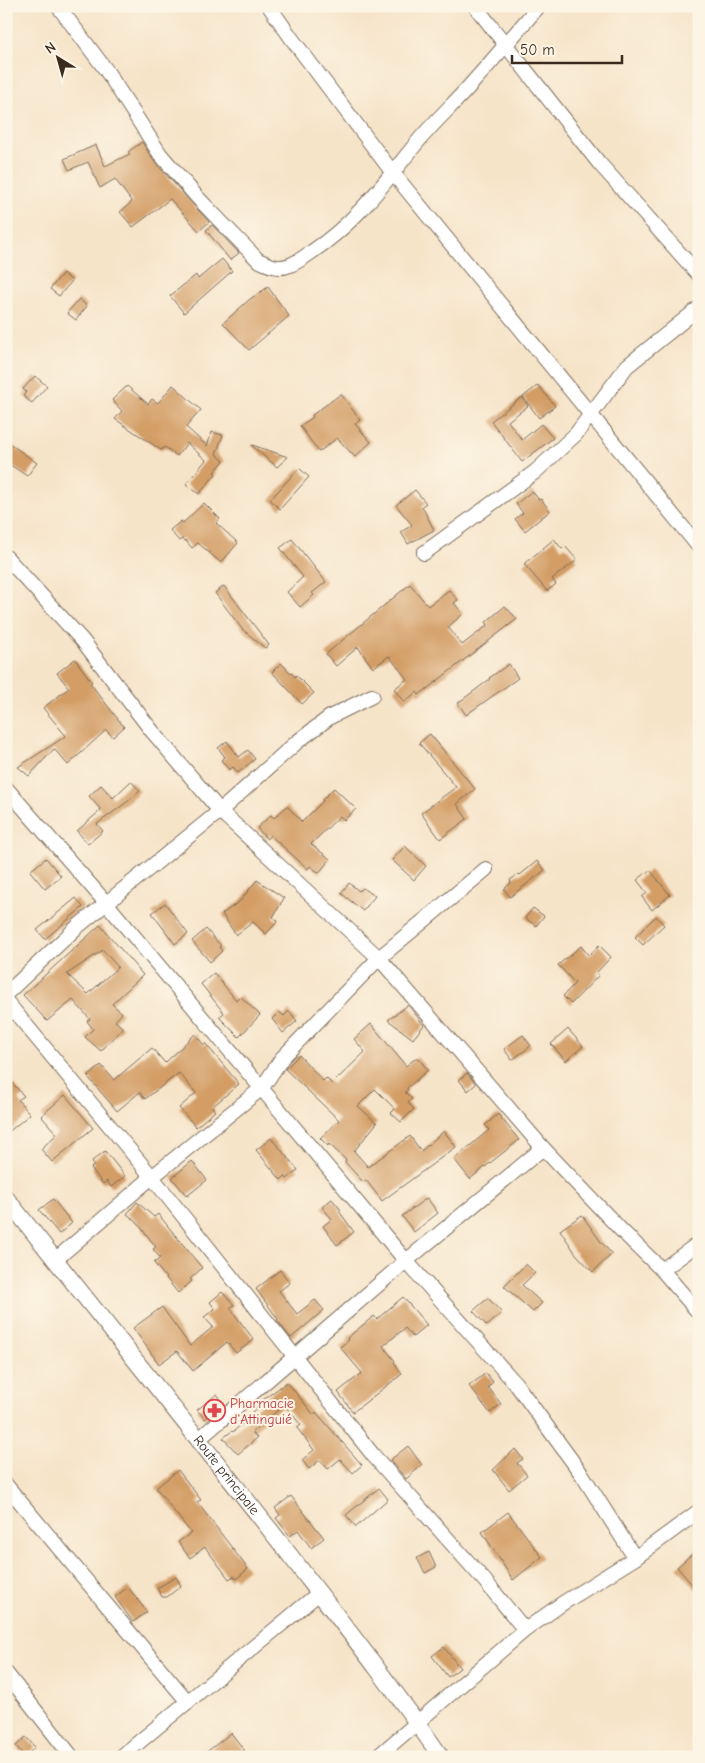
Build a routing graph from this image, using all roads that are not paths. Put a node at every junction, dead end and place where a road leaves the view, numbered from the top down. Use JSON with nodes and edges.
{"nodes":[{"id":1,"x":58,"y":6,"type":"edge"},
{"id":2,"x":269,"y":6,"type":"edge"},
{"id":3,"x":475,"y":6,"type":"edge"},
{"id":4,"x":539,"y":6,"type":"edge"},
{"id":5,"x":505,"y":44,"type":"junction"},
{"id":6,"x":393,"y":173,"type":"junction"},
{"id":7,"x":699,"y":275,"type":"edge"},
{"id":8,"x":699,"y":308,"type":"edge"},
{"id":9,"x":590,"y":415,"type":"junction"},
{"id":10,"x":699,"y":547,"type":"edge"},
{"id":11,"x":424,"y":553,"type":"dead end"},
{"id":12,"x":6,"y":558,"type":"edge"},
{"id":13,"x":372,"y":696,"type":"dead end"},
{"id":14,"x":6,"y":788,"type":"edge"},
{"id":15,"x":220,"y":811,"type":"junction"},
{"id":16,"x":486,"y":869,"type":"dead end"},
{"id":17,"x":107,"y":904,"type":"junction"},
{"id":18,"x":379,"y":958,"type":"junction"},
{"id":19,"x":6,"y":994,"type":"edge"},
{"id":20,"x":6,"y":1001,"type":"edge"},
{"id":21,"x":262,"y":1088,"type":"junction"},
{"id":22,"x":542,"y":1148,"type":"junction"},
{"id":23,"x":152,"y":1177,"type":"junction"},
{"id":24,"x":6,"y":1198,"type":"edge"},
{"id":25,"x":699,"y":1244,"type":"edge"},
{"id":26,"x":56,"y":1260,"type":"junction"},
{"id":27,"x":406,"y":1261,"type":"junction"},
{"id":28,"x":662,"y":1270,"type":"junction"},
{"id":29,"x":699,"y":1313,"type":"edge"},
{"id":30,"x":294,"y":1357,"type":"junction"},
{"id":31,"x":199,"y":1439,"type":"junction"},
{"id":32,"x":6,"y":1485,"type":"edge"},
{"id":33,"x":699,"y":1511,"type":"edge"},
{"id":34,"x":635,"y":1558,"type":"junction"},
{"id":35,"x":319,"y":1593,"type":"junction"},
{"id":36,"x":525,"y":1630,"type":"junction"},
{"id":37,"x":6,"y":1673,"type":"edge"},
{"id":38,"x":188,"y":1702,"type":"junction"},
{"id":39,"x":417,"y":1722,"type":"junction"},
{"id":40,"x":72,"y":1757,"type":"edge"},
{"id":41,"x":121,"y":1757,"type":"edge"},
{"id":42,"x":377,"y":1757,"type":"edge"},
{"id":43,"x":441,"y":1757,"type":"edge"}],
"edges":[{"from":1,"to":6,"type":"street"},
{"from":2,"to":6,"type":"street"},
{"from":3,"to":5,"type":"street"},
{"from":4,"to":5,"type":"street"},
{"from":5,"to":6,"type":"street"},
{"from":5,"to":7,"type":"street"},
{"from":6,"to":9,"type":"street"},
{"from":8,"to":9,"type":"street"},
{"from":9,"to":10,"type":"street"},
{"from":9,"to":11,"type":"street"},
{"from":12,"to":15,"type":"street"},
{"from":13,"to":15,"type":"street"},
{"from":14,"to":17,"type":"street"},
{"from":15,"to":17,"type":"street"},
{"from":15,"to":18,"type":"street"},
{"from":16,"to":18,"type":"street"},
{"from":17,"to":19,"type":"street"},
{"from":17,"to":21,"type":"street"},
{"from":18,"to":21,"type":"street"},
{"from":18,"to":22,"type":"street"},
{"from":20,"to":23,"type":"street"},
{"from":21,"to":23,"type":"street"},
{"from":21,"to":27,"type":"street"},
{"from":22,"to":27,"type":"street"},
{"from":22,"to":28,"type":"street"},
{"from":23,"to":26,"type":"street"},
{"from":23,"to":30,"type":"street"},
{"from":24,"to":26,"type":"street","name":"Route principale"},
{"from":25,"to":28,"type":"street"},
{"from":26,"to":31,"type":"street","name":"Route principale"},
{"from":27,"to":30,"type":"street"},
{"from":27,"to":34,"type":"street"},
{"from":28,"to":29,"type":"street"},
{"from":30,"to":31,"type":"street"},
{"from":30,"to":36,"type":"street"},
{"from":31,"to":35,"type":"street","name":"Route principale"},
{"from":32,"to":38,"type":"street"},
{"from":33,"to":34,"type":"street"},
{"from":34,"to":36,"type":"street"},
{"from":35,"to":38,"type":"street"},
{"from":35,"to":39,"type":"street","name":"Route principale"},
{"from":36,"to":39,"type":"street"},
{"from":37,"to":40,"type":"street"},
{"from":38,"to":41,"type":"street"},
{"from":39,"to":42,"type":"street"},
{"from":39,"to":43,"type":"street","name":"Route principale"}]}
